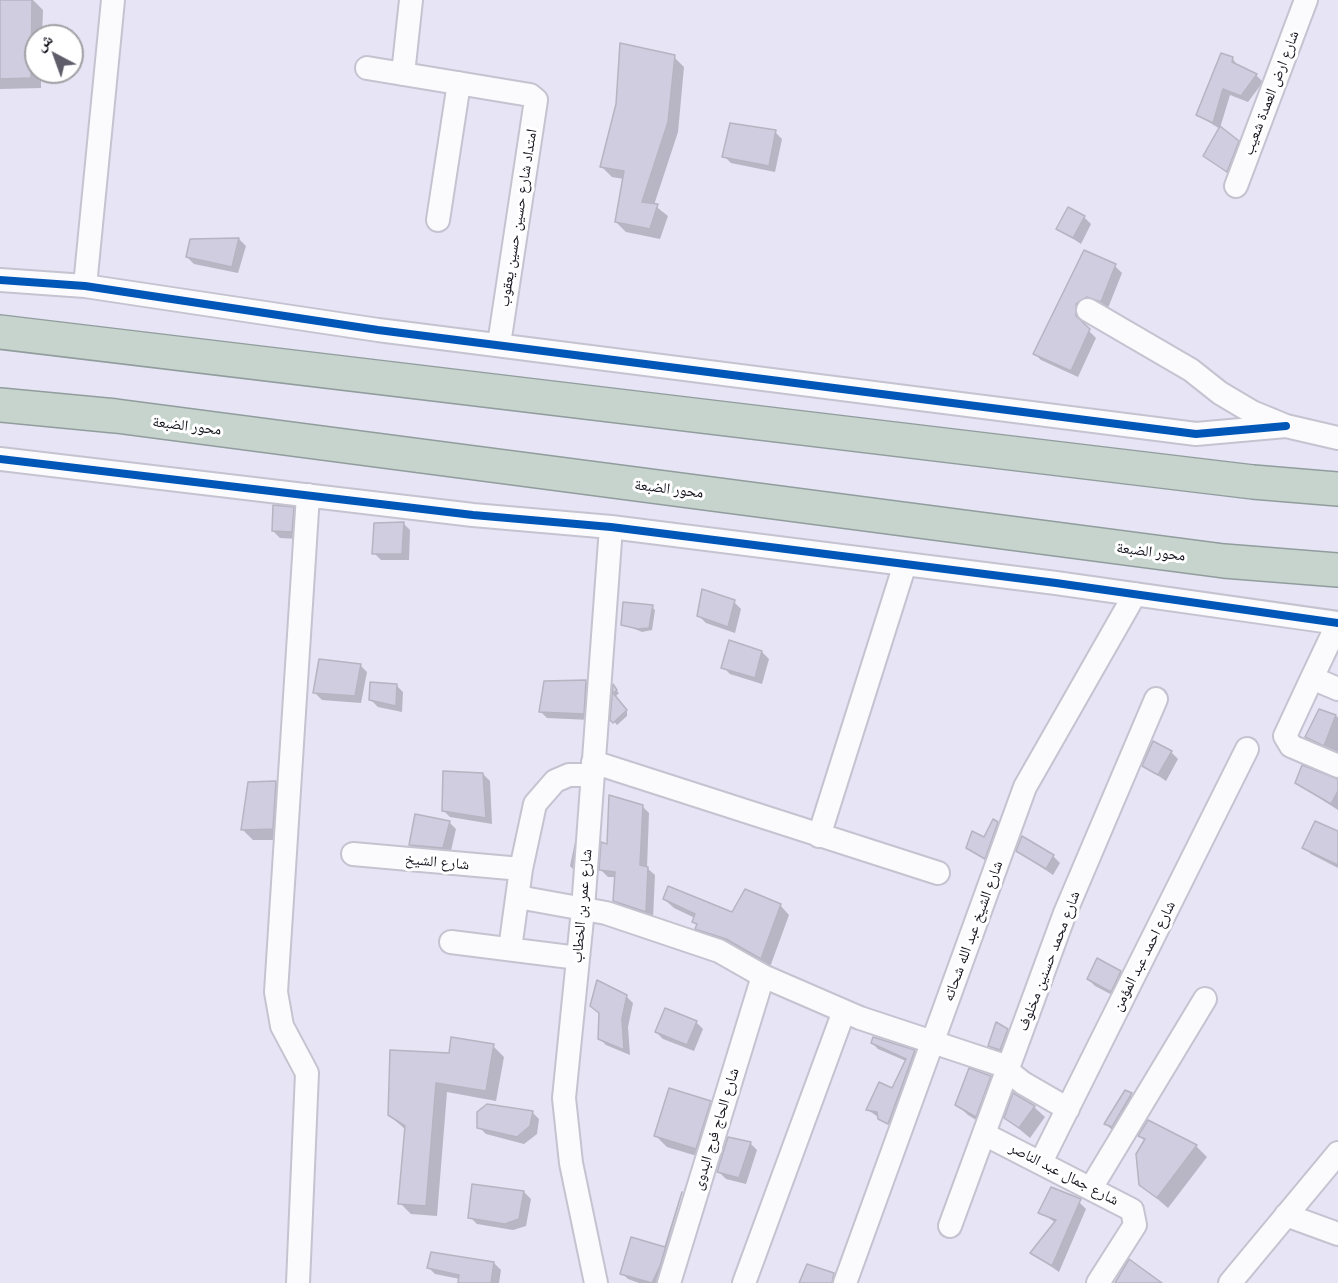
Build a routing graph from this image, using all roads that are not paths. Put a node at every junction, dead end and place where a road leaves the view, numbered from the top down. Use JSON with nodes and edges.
{"nodes":[{"id":1,"x":114,"y":0,"type":"edge"},
{"id":2,"x":411,"y":0,"type":"edge"},
{"id":3,"x":1306,"y":0,"type":"edge"},
{"id":4,"x":367,"y":68,"type":"dead end"},
{"id":5,"x":403,"y":74,"type":"junction"},
{"id":6,"x":459,"y":83,"type":"junction"},
{"id":7,"x":1236,"y":186,"type":"dead end"},
{"id":8,"x":438,"y":220,"type":"dead end"},
{"id":9,"x":0,"y":280,"type":"edge"},
{"id":10,"x":85,"y":286,"type":"junction"},
{"id":11,"x":1088,"y":310,"type":"dead end"},
{"id":12,"x":0,"y":332,"type":"edge"},
{"id":13,"x":499,"y":344,"type":"junction"},
{"id":14,"x":0,"y":405,"type":"edge"},
{"id":15,"x":1286,"y":426,"type":"junction"},
{"id":16,"x":1338,"y":438,"type":"edge"},
{"id":17,"x":0,"y":459,"type":"edge"},
{"id":18,"x":1338,"y":489,"type":"edge"},
{"id":19,"x":308,"y":495,"type":"junction"},
{"id":20,"x":612,"y":527,"type":"junction"},
{"id":21,"x":905,"y":564,"type":"junction"},
{"id":22,"x":1338,"y":570,"type":"edge"},
{"id":23,"x":1135,"y":594,"type":"junction"},
{"id":24,"x":1338,"y":623,"type":"edge"},
{"id":25,"x":1312,"y":678,"type":"junction"},
{"id":26,"x":1338,"y":689,"type":"edge"},
{"id":27,"x":1156,"y":699,"type":"dead end"},
{"id":28,"x":1247,"y":749,"type":"dead end"},
{"id":29,"x":1338,"y":766,"type":"edge"},
{"id":30,"x":593,"y":768,"type":"junction"},
{"id":31,"x":819,"y":836,"type":"junction"},
{"id":32,"x":353,"y":854,"type":"dead end"},
{"id":33,"x":521,"y":869,"type":"junction"},
{"id":34,"x":938,"y":873,"type":"dead end"},
{"id":35,"x":518,"y":897,"type":"junction"},
{"id":36,"x":583,"y":909,"type":"junction"},
{"id":37,"x":451,"y":942,"type":"dead end"},
{"id":38,"x":510,"y":950,"type":"junction"},
{"id":39,"x":578,"y":958,"type":"junction"},
{"id":40,"x":763,"y":976,"type":"junction"},
{"id":41,"x":1205,"y":999,"type":"dead end"},
{"id":42,"x":844,"y":1011,"type":"junction"},
{"id":43,"x":933,"y":1042,"type":"junction"},
{"id":44,"x":1008,"y":1070,"type":"junction"},
{"id":45,"x":1068,"y":1108,"type":"junction"},
{"id":46,"x":984,"y":1134,"type":"junction"},
{"id":47,"x":1336,"y":1157,"type":"edge"},
{"id":48,"x":1041,"y":1162,"type":"junction"},
{"id":49,"x":1091,"y":1188,"type":"junction"},
{"id":50,"x":1286,"y":1215,"type":"junction"},
{"id":51,"x":950,"y":1226,"type":"dead end"},
{"id":52,"x":1338,"y":1234,"type":"edge"},
{"id":53,"x":298,"y":1283,"type":"edge"},
{"id":54,"x":596,"y":1283,"type":"edge"},
{"id":55,"x":669,"y":1283,"type":"edge"},
{"id":56,"x":744,"y":1283,"type":"edge"},
{"id":57,"x":845,"y":1283,"type":"edge"},
{"id":58,"x":1098,"y":1283,"type":"edge"},
{"id":59,"x":1230,"y":1283,"type":"edge"}],
"edges":[{"from":1,"to":10,"type":"street"},
{"from":2,"to":5,"type":"street"},
{"from":3,"to":7,"type":"street","name":"شارع ارض العمدة شعيب"},
{"from":4,"to":5,"type":"street"},
{"from":5,"to":6,"type":"street"},
{"from":6,"to":8,"type":"street"},
{"from":6,"to":13,"type":"street","name":"امتداد شارع حسين حسين يعقوب"},
{"from":9,"to":10,"type":"street"},
{"from":10,"to":13,"type":"street"},
{"from":11,"to":15,"type":"street"},
{"from":12,"to":18,"type":"highway"},
{"from":13,"to":15,"type":"street"},
{"from":14,"to":22,"type":"highway","name":"محور الضبعة"},
{"from":15,"to":16,"type":"street"},
{"from":17,"to":19,"type":"street"},
{"from":19,"to":20,"type":"street"},
{"from":19,"to":53,"type":"street"},
{"from":20,"to":21,"type":"street"},
{"from":20,"to":30,"type":"street","name":"شارع عمر بن الخطاب"},
{"from":21,"to":23,"type":"street"},
{"from":21,"to":31,"type":"street"},
{"from":23,"to":24,"type":"street"},
{"from":23,"to":43,"type":"street","name":"شارع الشيخ عبد الله شحاته"},
{"from":24,"to":25,"type":"street"},
{"from":25,"to":26,"type":"street"},
{"from":25,"to":29,"type":"street"},
{"from":27,"to":44,"type":"street","name":"شارع محمد حسنين مخلوف"},
{"from":28,"to":45,"type":"street","name":"شارع احمد عبد المؤمن"},
{"from":30,"to":31,"type":"street"},
{"from":30,"to":33,"type":"street"},
{"from":30,"to":36,"type":"street","name":"شارع عمر بن الخطاب"},
{"from":31,"to":34,"type":"street"},
{"from":32,"to":33,"type":"street","name":"شارع الشيخ"},
{"from":33,"to":35,"type":"street"},
{"from":35,"to":36,"type":"street"},
{"from":35,"to":38,"type":"street"},
{"from":36,"to":39,"type":"street","name":"شارع عمر بن الخطاب"},
{"from":36,"to":40,"type":"street"},
{"from":37,"to":38,"type":"street"},
{"from":38,"to":39,"type":"street"},
{"from":39,"to":54,"type":"street","name":"شارع عمر بن الخطاب"},
{"from":40,"to":42,"type":"street"},
{"from":40,"to":55,"type":"street","name":"شارع الحاج فرج البدوى"},
{"from":41,"to":49,"type":"street"},
{"from":42,"to":43,"type":"street"},
{"from":42,"to":56,"type":"street"},
{"from":43,"to":44,"type":"street"},
{"from":43,"to":57,"type":"street","name":"شارع الشيخ عبد الله شحاته"},
{"from":44,"to":45,"type":"street"},
{"from":44,"to":46,"type":"street","name":"شارع محمد حسنين مخلوف"},
{"from":45,"to":48,"type":"street","name":"شارع احمد عبد المؤمن"},
{"from":46,"to":48,"type":"street","name":"شارع جمال عبد الناصر"},
{"from":46,"to":51,"type":"street","name":"شارع محمد حسنين مخلوف"},
{"from":47,"to":50,"type":"street"},
{"from":48,"to":49,"type":"street","name":"شارع جمال عبد الناصر"},
{"from":49,"to":58,"type":"street","name":"شارع جمال عبد الناصر"},
{"from":50,"to":52,"type":"street"},
{"from":50,"to":59,"type":"street"}]}
